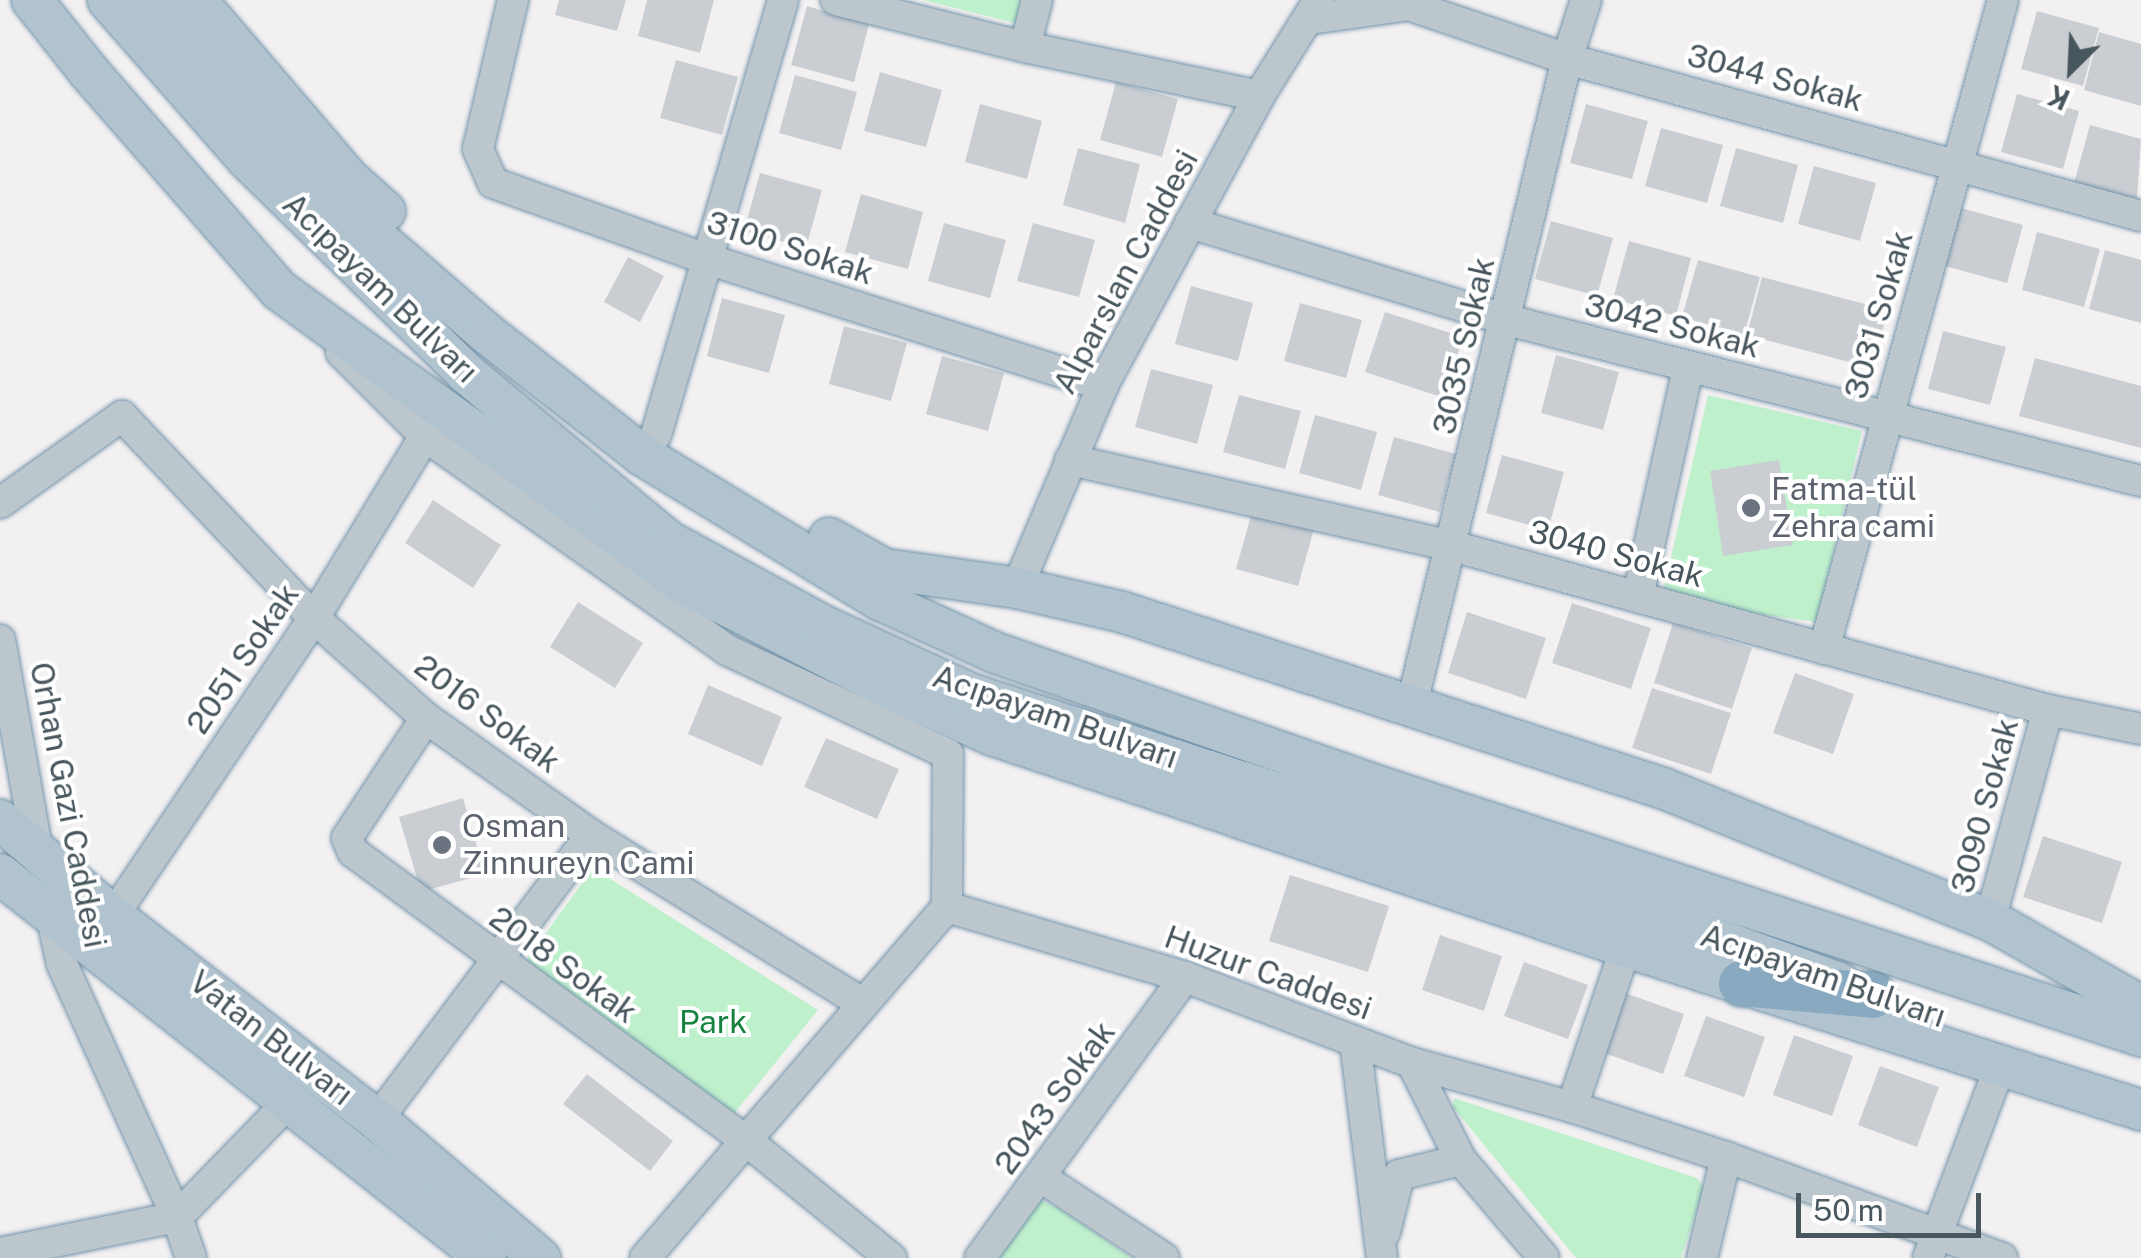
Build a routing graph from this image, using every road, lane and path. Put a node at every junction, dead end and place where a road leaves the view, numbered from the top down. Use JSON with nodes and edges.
{"nodes":[{"id":1,"x":32,"y":0,"type":"edge"},
{"id":2,"x":108,"y":0,"type":"edge"},
{"id":3,"x":153,"y":0,"type":"edge"},
{"id":4,"x":196,"y":0,"type":"edge"},
{"id":5,"x":512,"y":0,"type":"edge"},
{"id":6,"x":782,"y":0,"type":"edge"},
{"id":7,"x":836,"y":0,"type":"edge"},
{"id":8,"x":1037,"y":0,"type":"edge"},
{"id":9,"x":1586,"y":0,"type":"edge"},
{"id":10,"x":2003,"y":0,"type":"edge"},
{"id":11,"x":1398,"y":3,"type":"edge"},
{"id":12,"x":1314,"y":9,"type":"edge"},
{"id":13,"x":1025,"y":48,"type":"junction"},
{"id":14,"x":1567,"y":58,"type":"junction"},
{"id":15,"x":1259,"y":96,"type":"junction"},
{"id":16,"x":1958,"y":164,"type":"junction"},
{"id":17,"x":2141,"y":216,"type":"edge"},
{"id":18,"x":1190,"y":222,"type":"junction"},
{"id":19,"x":706,"y":259,"type":"junction"},
{"id":20,"x":278,"y":290,"type":"junction"},
{"id":21,"x":1506,"y":320,"type":"junction"},
{"id":22,"x":1688,"y":368,"type":"junction"},
{"id":23,"x":1103,"y":385,"type":"junction"},
{"id":24,"x":1887,"y":414,"type":"junction"},
{"id":25,"x":656,"y":435,"type":"junction"},
{"id":26,"x":425,"y":436,"type":"junction"},
{"id":27,"x":1070,"y":460,"type":"junction"},
{"id":28,"x":2141,"y":481,"type":"edge"},
{"id":29,"x":0,"y":502,"type":"edge"},
{"id":30,"x":1452,"y":546,"type":"junction"},
{"id":31,"x":1018,"y":588,"type":"junction"},
{"id":32,"x":1638,"y":596,"type":"junction"},
{"id":33,"x":314,"y":618,"type":"junction"},
{"id":34,"x":0,"y":640,"type":"edge"},
{"id":35,"x":1824,"y":649,"type":"junction"},
{"id":36,"x":1410,"y":708,"type":"junction"},
{"id":37,"x":2048,"y":710,"type":"junction"},
{"id":38,"x":426,"y":718,"type":"junction"},
{"id":39,"x":2141,"y":729,"type":"edge"},
{"id":40,"x":0,"y":820,"type":"edge"},
{"id":41,"x":592,"y":835,"type":"junction"},
{"id":42,"x":37,"y":850,"type":"junction"},
{"id":43,"x":0,"y":874,"type":"edge"},
{"id":44,"x":946,"y":906,"type":"junction"},
{"id":45,"x":52,"y":916,"type":"junction"},
{"id":46,"x":113,"y":916,"type":"junction"},
{"id":47,"x":1990,"y":920,"type":"junction"},
{"id":48,"x":1626,"y":947,"type":"junction"},
{"id":49,"x":498,"y":962,"type":"junction"},
{"id":50,"x":1186,"y":977,"type":"junction"},
{"id":51,"x":1741,"y":982,"type":"junction"},
{"id":52,"x":1872,"y":995,"type":"junction"},
{"id":53,"x":862,"y":1003,"type":"junction"},
{"id":54,"x":2141,"y":1006,"type":"edge"},
{"id":55,"x":2141,"y":1036,"type":"edge"},
{"id":56,"x":1355,"y":1041,"type":"junction"},
{"id":57,"x":1412,"y":1063,"type":"junction"},
{"id":58,"x":2001,"y":1064,"type":"junction"},
{"id":59,"x":2141,"y":1085,"type":"edge"},
{"id":60,"x":288,"y":1103,"type":"junction"},
{"id":61,"x":1572,"y":1107,"type":"junction"},
{"id":62,"x":2141,"y":1110,"type":"edge"},
{"id":63,"x":378,"y":1120,"type":"junction"},
{"id":64,"x":747,"y":1141,"type":"junction"},
{"id":65,"x":1726,"y":1157,"type":"junction"},
{"id":66,"x":1461,"y":1160,"type":"junction"},
{"id":67,"x":1042,"y":1178,"type":"junction"},
{"id":68,"x":177,"y":1216,"type":"junction"},
{"id":69,"x":1933,"y":1246,"type":"edge"},
{"id":70,"x":11,"y":1254,"type":"edge"},
{"id":71,"x":1382,"y":1254,"type":"edge"},
{"id":72,"x":190,"y":1258,"type":"edge"},
{"id":73,"x":486,"y":1258,"type":"edge"},
{"id":74,"x":540,"y":1258,"type":"edge"},
{"id":75,"x":646,"y":1258,"type":"edge"},
{"id":76,"x":891,"y":1258,"type":"edge"},
{"id":77,"x":980,"y":1258,"type":"edge"},
{"id":78,"x":1164,"y":1258,"type":"edge"},
{"id":79,"x":1544,"y":1258,"type":"edge"},
{"id":80,"x":1702,"y":1258,"type":"edge"},
{"id":81,"x":2002,"y":1258,"type":"edge"}],
"edges":[{"from":1,"to":20,"type":"main road"},
{"from":2,"to":52,"type":"main road","name":"Acıpayam Bulvarı"},
{"from":3,"to":55,"type":"main road","name":"Acıpayam Bulvarı"},
{"from":4,"to":25,"type":"main road"},
{"from":5,"to":19,"type":"street","name":"3100 Sokak"},
{"from":6,"to":19,"type":"street"},
{"from":7,"to":13,"type":"street"},
{"from":8,"to":13,"type":"street"},
{"from":9,"to":14,"type":"street","name":"3035 Sokak"},
{"from":10,"to":16,"type":"street","name":"3031 Sokak"},
{"from":11,"to":12,"type":"street"},
{"from":11,"to":14,"type":"street","name":"3044 Sokak"},
{"from":12,"to":15,"type":"street","name":"Alparslan Caddesi"},
{"from":13,"to":15,"type":"street"},
{"from":14,"to":16,"type":"street","name":"3044 Sokak"},
{"from":14,"to":21,"type":"street","name":"3035 Sokak"},
{"from":15,"to":18,"type":"street","name":"Alparslan Caddesi"},
{"from":16,"to":17,"type":"street","name":"3044 Sokak"},
{"from":16,"to":24,"type":"street","name":"3031 Sokak"},
{"from":18,"to":21,"type":"street","name":"3042 Sokak"},
{"from":18,"to":23,"type":"street","name":"Alparslan Caddesi"},
{"from":19,"to":23,"type":"street","name":"3100 Sokak"},
{"from":19,"to":25,"type":"street"},
{"from":20,"to":26,"type":"street"},
{"from":20,"to":48,"type":"main road"},
{"from":21,"to":22,"type":"street","name":"3042 Sokak"},
{"from":21,"to":30,"type":"street","name":"3035 Sokak"},
{"from":22,"to":24,"type":"street","name":"3042 Sokak"},
{"from":22,"to":32,"type":"street"},
{"from":23,"to":27,"type":"street","name":"Alparslan Caddesi"},
{"from":24,"to":28,"type":"street","name":"3042 Sokak"},
{"from":24,"to":35,"type":"street","name":"3031 Sokak"},
{"from":25,"to":31,"type":"main road"},
{"from":26,"to":33,"type":"street","name":"2051 Sokak"},
{"from":26,"to":44,"type":"street"},
{"from":27,"to":30,"type":"street","name":"3040 Sokak"},
{"from":27,"to":31,"type":"street","name":"Alparslan Caddesi"},
{"from":29,"to":33,"type":"street","name":"2016 Sokak"},
{"from":30,"to":32,"type":"street","name":"3040 Sokak"},
{"from":30,"to":36,"type":"street","name":"3035 Sokak"},
{"from":31,"to":36,"type":"main road"},
{"from":32,"to":35,"type":"street","name":"3040 Sokak"},
{"from":33,"to":38,"type":"street","name":"2016 Sokak"},
{"from":33,"to":46,"type":"street","name":"2051 Sokak"},
{"from":34,"to":42,"type":"street","name":"Orhan Gazi Caddesi"},
{"from":35,"to":37,"type":"street","name":"3040 Sokak"},
{"from":36,"to":47,"type":"main road"},
{"from":37,"to":39,"type":"street","name":"3040 Sokak"},
{"from":37,"to":47,"type":"street","name":"3090 Sokak"},
{"from":38,"to":41,"type":"street","name":"2016 Sokak"},
{"from":38,"to":49,"type":"street","name":"2018 Sokak"},
{"from":40,"to":42,"type":"main road","name":"Vatan Bulvarı"},
{"from":41,"to":49,"type":"street"},
{"from":41,"to":53,"type":"street","name":"2016 Sokak"},
{"from":42,"to":45,"type":"street","name":"Orhan Gazi Caddesi"},
{"from":42,"to":46,"type":"main road","name":"Vatan Bulvarı"},
{"from":43,"to":45,"type":"main road","name":"Vatan Bulvarı"},
{"from":44,"to":50,"type":"street","name":"Huzur Caddesi"},
{"from":44,"to":53,"type":"street"},
{"from":45,"to":60,"type":"main road","name":"Vatan Bulvarı"},
{"from":45,"to":68,"type":"street","name":"Orhan Gazi Caddesi"},
{"from":46,"to":63,"type":"main road","name":"Vatan Bulvarı"},
{"from":47,"to":54,"type":"main road"},
{"from":48,"to":51,"type":"main road"},
{"from":48,"to":61,"type":"street"},
{"from":49,"to":63,"type":"street"},
{"from":49,"to":64,"type":"street","name":"2018 Sokak"},
{"from":50,"to":56,"type":"street","name":"Huzur Caddesi"},
{"from":50,"to":67,"type":"street","name":"2043 Sokak"},
{"from":51,"to":52,"type":"highway"},
{"from":51,"to":58,"type":"main road"},
{"from":52,"to":59,"type":"main road","name":"Acıpayam Bulvarı"},
{"from":53,"to":64,"type":"street"},
{"from":56,"to":57,"type":"street","name":"Huzur Caddesi"},
{"from":56,"to":71,"type":"street"},
{"from":57,"to":61,"type":"street","name":"Huzur Caddesi"},
{"from":57,"to":66,"type":"street"},
{"from":58,"to":62,"type":"main road"},
{"from":58,"to":69,"type":"street"},
{"from":60,"to":68,"type":"street"},
{"from":60,"to":73,"type":"main road","name":"Vatan Bulvarı"},
{"from":61,"to":65,"type":"street","name":"Huzur Caddesi"},
{"from":63,"to":74,"type":"main road","name":"Vatan Bulvarı"},
{"from":64,"to":75,"type":"street"},
{"from":64,"to":76,"type":"street","name":"2018 Sokak"},
{"from":65,"to":69,"type":"street","name":"Huzur Caddesi"},
{"from":65,"to":80,"type":"street"},
{"from":66,"to":71,"type":"street"},
{"from":66,"to":79,"type":"street"},
{"from":67,"to":77,"type":"street","name":"2043 Sokak"},
{"from":67,"to":78,"type":"street"},
{"from":68,"to":70,"type":"street"},
{"from":68,"to":72,"type":"street","name":"Orhan Gazi Caddesi"},
{"from":69,"to":81,"type":"street","name":"Huzur Caddesi"}]}
